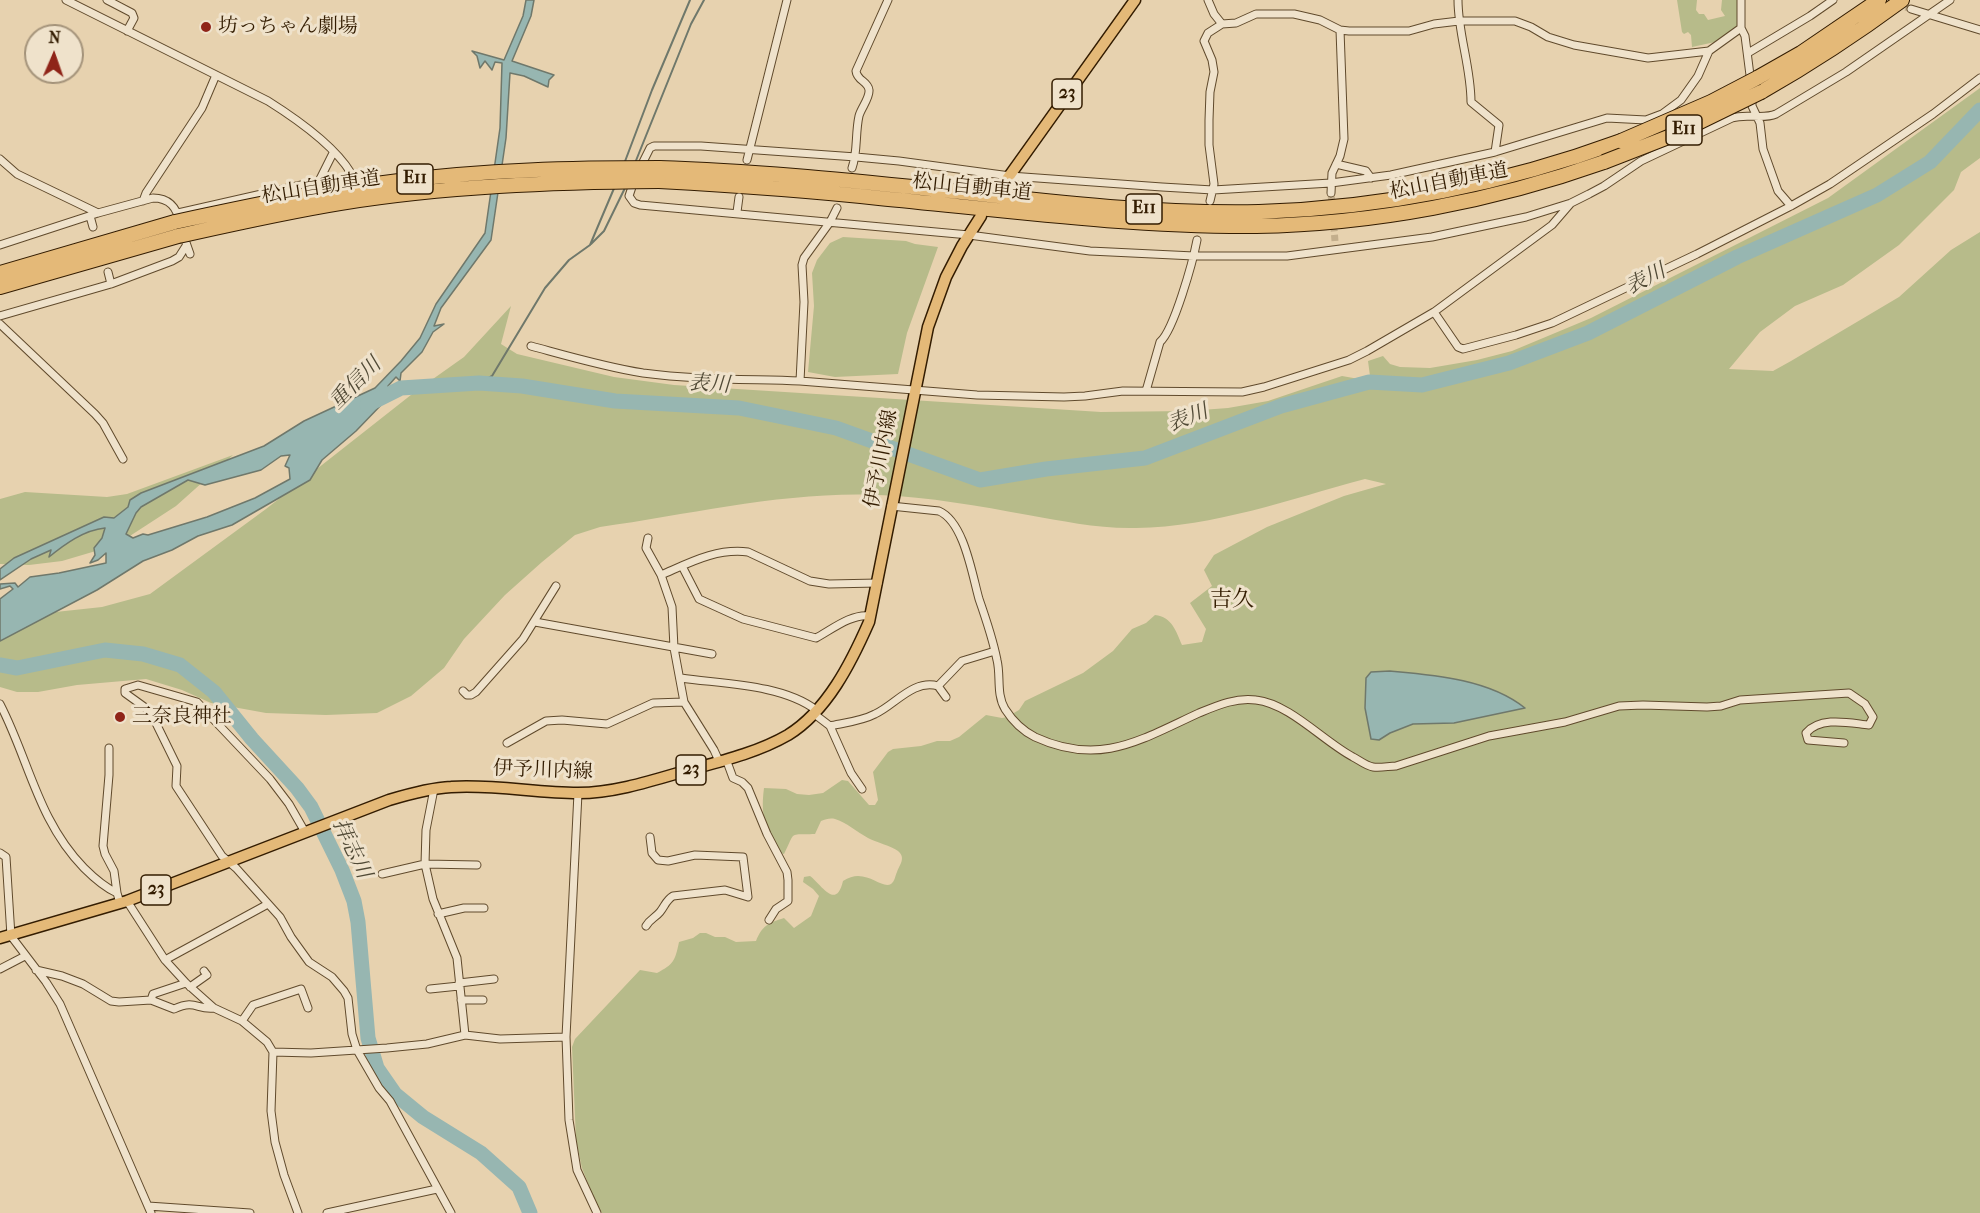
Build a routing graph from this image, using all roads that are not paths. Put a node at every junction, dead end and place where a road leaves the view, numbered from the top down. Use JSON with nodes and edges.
{"nodes":[{"id":1,"x":66,"y":0,"type":"edge"},
{"id":2,"x":107,"y":0,"type":"edge"},
{"id":3,"x":787,"y":0,"type":"edge"},
{"id":4,"x":888,"y":0,"type":"edge"},
{"id":5,"x":1135,"y":0,"type":"edge"},
{"id":6,"x":1208,"y":0,"type":"edge"},
{"id":7,"x":1458,"y":0,"type":"edge"},
{"id":8,"x":1741,"y":0,"type":"edge"},
{"id":9,"x":1833,"y":0,"type":"edge"},
{"id":10,"x":1879,"y":0,"type":"edge"},
{"id":11,"x":1950,"y":0,"type":"edge"},
{"id":12,"x":1906,"y":4,"type":"edge"},
{"id":13,"x":1928,"y":15,"type":"junction"},
{"id":14,"x":1459,"y":21,"type":"junction"},
{"id":15,"x":1222,"y":24,"type":"junction"},
{"id":16,"x":1741,"y":28,"type":"junction"},
{"id":17,"x":1340,"y":30,"type":"junction"},
{"id":18,"x":1980,"y":30,"type":"edge"},
{"id":19,"x":127,"y":31,"type":"junction"},
{"id":20,"x":1709,"y":51,"type":"junction"},
{"id":21,"x":1748,"y":53,"type":"junction"},
{"id":22,"x":216,"y":75,"type":"junction"},
{"id":23,"x":1980,"y":78,"type":"edge"},
{"id":24,"x":1759,"y":85,"type":"junction"},
{"id":25,"x":1755,"y":115,"type":"junction"},
{"id":26,"x":1646,"y":120,"type":"junction"},
{"id":27,"x":751,"y":149,"type":"junction"},
{"id":28,"x":1495,"y":152,"type":"junction"},
{"id":29,"x":333,"y":153,"type":"junction"},
{"id":30,"x":856,"y":157,"type":"junction"},
{"id":31,"x":0,"y":159,"type":"edge"},
{"id":32,"x":747,"y":160,"type":"dead end"},
{"id":33,"x":1641,"y":161,"type":"junction"},
{"id":34,"x":1336,"y":164,"type":"junction"},
{"id":35,"x":852,"y":168,"type":"dead end"},
{"id":36,"x":351,"y":173,"type":"dead end"},
{"id":37,"x":659,"y":175,"type":"junction"},
{"id":38,"x":1010,"y":176,"type":"junction"},
{"id":39,"x":1371,"y":178,"type":"junction"},
{"id":40,"x":1331,"y":183,"type":"junction"},
{"id":41,"x":1000,"y":189,"type":"dead end"},
{"id":42,"x":1213,"y":190,"type":"junction"},
{"id":43,"x":1331,"y":193,"type":"tunnel mouth"},
{"id":44,"x":739,"y":197,"type":"dead end"},
{"id":45,"x":143,"y":201,"type":"junction"},
{"id":46,"x":1210,"y":201,"type":"dead end"},
{"id":47,"x":1571,"y":203,"type":"junction"},
{"id":48,"x":1791,"y":206,"type":"junction"},
{"id":49,"x":837,"y":208,"type":"dead end"},
{"id":50,"x":737,"y":212,"type":"junction"},
{"id":51,"x":94,"y":214,"type":"junction"},
{"id":52,"x":981,"y":216,"type":"dead end"},
{"id":53,"x":830,"y":222,"type":"junction"},
{"id":54,"x":93,"y":227,"type":"dead end"},
{"id":55,"x":179,"y":229,"type":"junction"},
{"id":56,"x":969,"y":235,"type":"junction"},
{"id":57,"x":1197,"y":240,"type":"dead end"},
{"id":58,"x":1335,"y":241,"type":"tunnel mouth"},
{"id":59,"x":0,"y":245,"type":"edge"},
{"id":60,"x":1336,"y":249,"type":"junction"},
{"id":61,"x":190,"y":254,"type":"dead end"},
{"id":62,"x":1194,"y":256,"type":"junction"},
{"id":63,"x":108,"y":272,"type":"dead end"},
{"id":64,"x":0,"y":273,"type":"edge"},
{"id":65,"x":111,"y":284,"type":"junction"},
{"id":66,"x":0,"y":287,"type":"edge"},
{"id":67,"x":1434,"y":312,"type":"junction"},
{"id":68,"x":0,"y":316,"type":"edge"},
{"id":69,"x":0,"y":324,"type":"edge"},
{"id":70,"x":531,"y":346,"type":"dead end"},
{"id":71,"x":800,"y":381,"type":"junction"},
{"id":72,"x":1146,"y":391,"type":"junction"},
{"id":73,"x":914,"y":393,"type":"junction"},
{"id":74,"x":123,"y":459,"type":"dead end"},
{"id":75,"x":892,"y":504,"type":"junction"},
{"id":76,"x":648,"y":538,"type":"dead end"},
{"id":77,"x":682,"y":566,"type":"junction"},
{"id":78,"x":661,"y":575,"type":"junction"},
{"id":79,"x":878,"y":583,"type":"junction"},
{"id":80,"x":556,"y":586,"type":"dead end"},
{"id":81,"x":870,"y":616,"type":"junction"},
{"id":82,"x":535,"y":622,"type":"junction"},
{"id":83,"x":674,"y":648,"type":"junction"},
{"id":84,"x":994,"y":651,"type":"junction"},
{"id":85,"x":712,"y":654,"type":"dead end"},
{"id":86,"x":681,"y":678,"type":"junction"},
{"id":87,"x":938,"y":686,"type":"junction"},
{"id":88,"x":463,"y":691,"type":"dead end"},
{"id":89,"x":946,"y":697,"type":"dead end"},
{"id":90,"x":684,"y":702,"type":"junction"},
{"id":91,"x":0,"y":704,"type":"edge"},
{"id":92,"x":815,"y":711,"type":"junction"},
{"id":93,"x":830,"y":726,"type":"junction"},
{"id":94,"x":507,"y":743,"type":"dead end"},
{"id":95,"x":1844,"y":743,"type":"dead end"},
{"id":96,"x":109,"y":748,"type":"dead end"},
{"id":97,"x":723,"y":760,"type":"junction"},
{"id":98,"x":434,"y":789,"type":"junction"},
{"id":99,"x":862,"y":789,"type":"dead end"},
{"id":100,"x":578,"y":793,"type":"junction"},
{"id":101,"x":307,"y":831,"type":"junction"},
{"id":102,"x":650,"y":837,"type":"dead end"},
{"id":103,"x":0,"y":853,"type":"edge"},
{"id":104,"x":229,"y":862,"type":"junction"},
{"id":105,"x":426,"y":864,"type":"junction"},
{"id":106,"x":477,"y":864,"type":"dead end"},
{"id":107,"x":382,"y":874,"type":"dead end"},
{"id":108,"x":4,"y":882,"type":"edge"},
{"id":109,"x":122,"y":899,"type":"junction"},
{"id":110,"x":268,"y":904,"type":"junction"},
{"id":111,"x":484,"y":908,"type":"dead end"},
{"id":112,"x":438,"y":915,"type":"junction"},
{"id":113,"x":768,"y":920,"type":"dead end"},
{"id":114,"x":646,"y":926,"type":"dead end"},
{"id":115,"x":5,"y":937,"type":"edge"},
{"id":116,"x":25,"y":956,"type":"junction"},
{"id":117,"x":165,"y":960,"type":"junction"},
{"id":118,"x":0,"y":969,"type":"edge"},
{"id":119,"x":36,"y":970,"type":"junction"},
{"id":120,"x":204,"y":971,"type":"dead end"},
{"id":121,"x":494,"y":979,"type":"dead end"},
{"id":122,"x":188,"y":985,"type":"junction"},
{"id":123,"x":459,"y":985,"type":"junction"},
{"id":124,"x":430,"y":989,"type":"dead end"},
{"id":125,"x":483,"y":999,"type":"dead end"},
{"id":126,"x":152,"y":1000,"type":"junction"},
{"id":127,"x":461,"y":1000,"type":"junction"},
{"id":128,"x":213,"y":1008,"type":"junction"},
{"id":129,"x":308,"y":1008,"type":"dead end"},
{"id":130,"x":242,"y":1021,"type":"junction"},
{"id":131,"x":465,"y":1035,"type":"junction"},
{"id":132,"x":566,"y":1036,"type":"junction"},
{"id":133,"x":359,"y":1050,"type":"junction"},
{"id":134,"x":273,"y":1052,"type":"junction"},
{"id":135,"x":437,"y":1189,"type":"junction"},
{"id":136,"x":150,"y":1210,"type":"edge"},
{"id":137,"x":250,"y":1213,"type":"edge"},
{"id":138,"x":298,"y":1213,"type":"edge"},
{"id":139,"x":327,"y":1213,"type":"edge"},
{"id":140,"x":451,"y":1213,"type":"edge"},
{"id":141,"x":597,"y":1213,"type":"edge"}],
"edges":[{"from":1,"to":19,"type":"street"},
{"from":2,"to":19,"type":"street"},
{"from":3,"to":27,"type":"street"},
{"from":4,"to":30,"type":"street"},
{"from":5,"to":38,"type":"main road","number":"23"},
{"from":6,"to":15,"type":"street"},
{"from":7,"to":14,"type":"street"},
{"from":8,"to":16,"type":"street"},
{"from":9,"to":21,"type":"street"},
{"from":10,"to":24,"type":"highway","name":"松山自動車道","number":"E11"},
{"from":11,"to":13,"type":"street"},
{"from":12,"to":13,"type":"street"},
{"from":12,"to":24,"type":"highway","name":"松山自動車道","number":"E11"},
{"from":13,"to":18,"type":"street"},
{"from":13,"to":25,"type":"street"},
{"from":14,"to":17,"type":"street"},
{"from":14,"to":20,"type":"street"},
{"from":14,"to":28,"type":"street"},
{"from":15,"to":17,"type":"street"},
{"from":15,"to":42,"type":"street"},
{"from":16,"to":20,"type":"street"},
{"from":16,"to":21,"type":"street"},
{"from":17,"to":34,"type":"street"},
{"from":19,"to":22,"type":"street"},
{"from":20,"to":26,"type":"street"},
{"from":21,"to":25,"type":"street"},
{"from":22,"to":29,"type":"street"},
{"from":22,"to":45,"type":"street"},
{"from":23,"to":48,"type":"street"},
{"from":24,"to":37,"type":"highway","name":"松山自動車道","number":"E11","bridge":true},
{"from":24,"to":37,"type":"highway","name":"松山自動車道","number":"E11","bridge":true},
{"from":25,"to":33,"type":"street"},
{"from":25,"to":48,"type":"street"},
{"from":26,"to":28,"type":"street"},
{"from":26,"to":33,"type":"street"},
{"from":27,"to":30,"type":"street"},
{"from":27,"to":32,"type":"street"},
{"from":27,"to":50,"type":"street"},
{"from":28,"to":39,"type":"street"},
{"from":29,"to":36,"type":"street"},
{"from":29,"to":55,"type":"street"},
{"from":30,"to":35,"type":"street"},
{"from":30,"to":38,"type":"street"},
{"from":31,"to":51,"type":"street"},
{"from":33,"to":47,"type":"street"},
{"from":34,"to":39,"type":"street"},
{"from":34,"to":40,"type":"street"},
{"from":37,"to":55,"type":"highway","name":"松山自動車道","number":"E11","bridge":true},
{"from":38,"to":41,"type":"main road","number":"23"},
{"from":38,"to":42,"type":"street"},
{"from":39,"to":40,"type":"street"},
{"from":40,"to":42,"type":"street"},
{"from":40,"to":43,"type":"street"},
{"from":42,"to":46,"type":"street"},
{"from":44,"to":50,"type":"street"},
{"from":45,"to":51,"type":"street"},
{"from":45,"to":55,"type":"street"},
{"from":47,"to":60,"type":"street"},
{"from":47,"to":67,"type":"street"},
{"from":48,"to":67,"type":"street"},
{"from":49,"to":53,"type":"street"},
{"from":50,"to":53,"type":"street"},
{"from":51,"to":54,"type":"street"},
{"from":51,"to":59,"type":"street"},
{"from":52,"to":56,"type":"main road","name":"伊予川内線","number":"23"},
{"from":53,"to":56,"type":"street"},
{"from":53,"to":71,"type":"street"},
{"from":55,"to":61,"type":"street"},
{"from":55,"to":64,"type":"highway","name":"松山自動車道","number":"E11"},
{"from":55,"to":65,"type":"street"},
{"from":55,"to":66,"type":"highway","name":"松山自動車道","number":"E11"},
{"from":56,"to":62,"type":"street"},
{"from":56,"to":73,"type":"main road","name":"伊予川内線","number":"23"},
{"from":57,"to":62,"type":"street"},
{"from":58,"to":60,"type":"street"},
{"from":60,"to":62,"type":"street"},
{"from":62,"to":72,"type":"street"},
{"from":63,"to":65,"type":"street"},
{"from":65,"to":68,"type":"street"},
{"from":67,"to":72,"type":"street"},
{"from":69,"to":74,"type":"street"},
{"from":70,"to":71,"type":"street"},
{"from":71,"to":73,"type":"street"},
{"from":72,"to":73,"type":"street"},
{"from":73,"to":75,"type":"main road","name":"伊予川内線","number":"23"},
{"from":75,"to":79,"type":"main road","name":"伊予川内線","number":"23"},
{"from":75,"to":84,"type":"street"},
{"from":76,"to":78,"type":"street"},
{"from":77,"to":78,"type":"street"},
{"from":77,"to":79,"type":"street"},
{"from":77,"to":81,"type":"street"},
{"from":78,"to":83,"type":"street"},
{"from":79,"to":81,"type":"main road","name":"伊予川内線","number":"23"},
{"from":80,"to":82,"type":"street"},
{"from":81,"to":92,"type":"main road","name":"伊予川内線","number":"23"},
{"from":82,"to":83,"type":"street"},
{"from":82,"to":88,"type":"street"},
{"from":83,"to":85,"type":"street"},
{"from":83,"to":86,"type":"street"},
{"from":84,"to":87,"type":"street"},
{"from":84,"to":95,"type":"street"},
{"from":86,"to":90,"type":"street"},
{"from":86,"to":92,"type":"street"},
{"from":87,"to":89,"type":"street"},
{"from":87,"to":93,"type":"street"},
{"from":90,"to":94,"type":"street"},
{"from":90,"to":97,"type":"street"},
{"from":91,"to":109,"type":"street"},
{"from":92,"to":93,"type":"street"},
{"from":92,"to":97,"type":"main road","name":"伊予川内線","number":"23"},
{"from":93,"to":99,"type":"street"},
{"from":96,"to":109,"type":"street"},
{"from":97,"to":100,"type":"main road","name":"伊予川内線","number":"23"},
{"from":97,"to":113,"type":"street"},
{"from":98,"to":100,"type":"main road","name":"伊予川内線","number":"23"},
{"from":98,"to":101,"type":"main road","name":"伊予川内線","number":"23"},
{"from":98,"to":105,"type":"street"},
{"from":100,"to":132,"type":"street"},
{"from":101,"to":104,"type":"main road","name":"伊予川内線","number":"23"},
{"from":101,"to":104,"type":"street"},
{"from":102,"to":114,"type":"street"},
{"from":103,"to":108,"type":"street"},
{"from":104,"to":109,"type":"main road","name":"伊予川内線","number":"23"},
{"from":104,"to":110,"type":"street"},
{"from":105,"to":106,"type":"street"},
{"from":105,"to":107,"type":"street"},
{"from":105,"to":112,"type":"street"},
{"from":108,"to":115,"type":"street"},
{"from":109,"to":115,"type":"main road","name":"伊予川内線","number":"23"},
{"from":109,"to":117,"type":"street"},
{"from":110,"to":117,"type":"street"},
{"from":110,"to":133,"type":"street"},
{"from":111,"to":112,"type":"street"},
{"from":112,"to":123,"type":"street"},
{"from":115,"to":116,"type":"street"},
{"from":116,"to":118,"type":"street"},
{"from":116,"to":119,"type":"street"},
{"from":117,"to":122,"type":"street"},
{"from":119,"to":126,"type":"street"},
{"from":119,"to":136,"type":"street"},
{"from":120,"to":122,"type":"street"},
{"from":121,"to":123,"type":"street"},
{"from":122,"to":126,"type":"street"},
{"from":122,"to":128,"type":"street"},
{"from":123,"to":124,"type":"street"},
{"from":123,"to":127,"type":"street"},
{"from":125,"to":127,"type":"street"},
{"from":126,"to":128,"type":"street"},
{"from":127,"to":131,"type":"street"},
{"from":128,"to":130,"type":"street"},
{"from":129,"to":130,"type":"street"},
{"from":130,"to":134,"type":"street"},
{"from":131,"to":132,"type":"street"},
{"from":131,"to":133,"type":"street"},
{"from":132,"to":141,"type":"street"},
{"from":133,"to":134,"type":"street"},
{"from":133,"to":135,"type":"street"},
{"from":134,"to":138,"type":"street"},
{"from":135,"to":139,"type":"street"},
{"from":135,"to":140,"type":"street"},
{"from":136,"to":137,"type":"street"}]}
